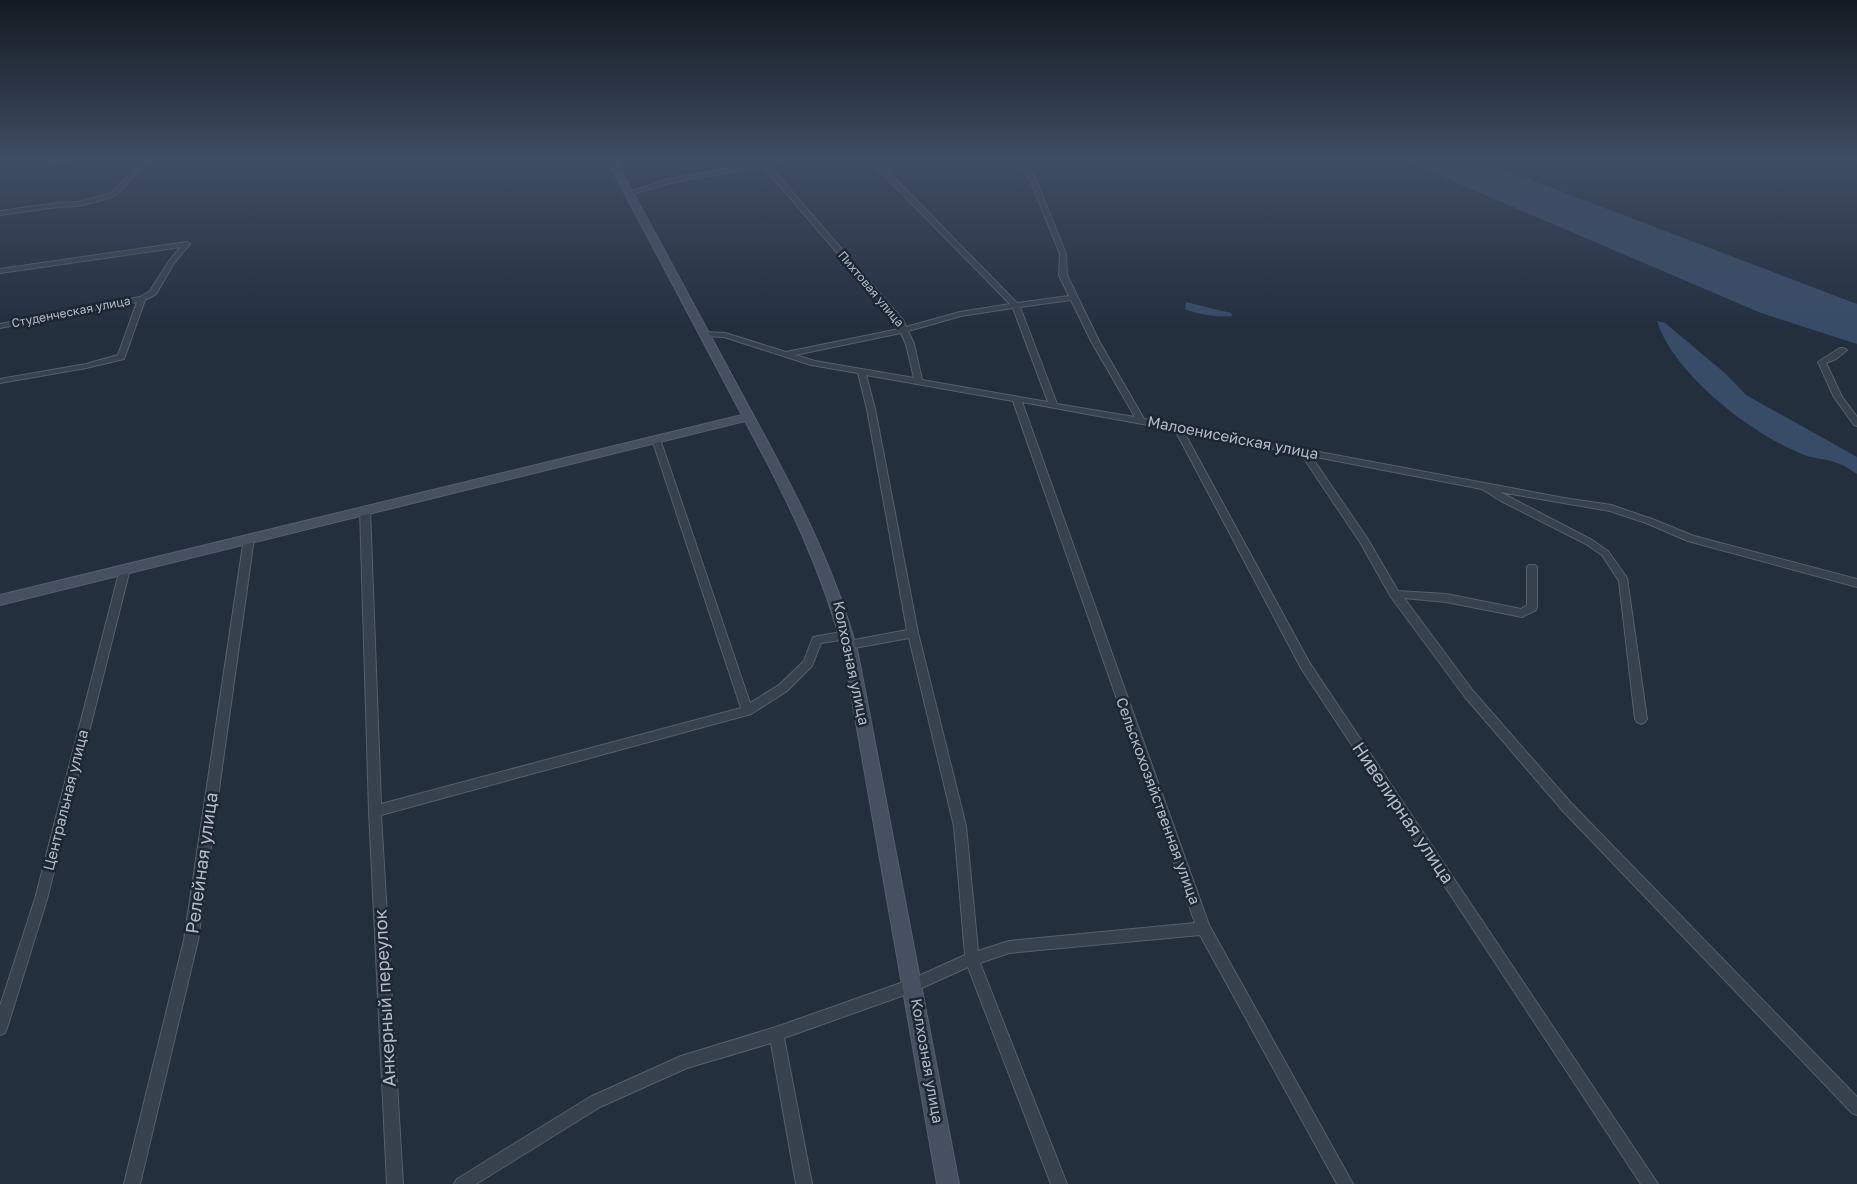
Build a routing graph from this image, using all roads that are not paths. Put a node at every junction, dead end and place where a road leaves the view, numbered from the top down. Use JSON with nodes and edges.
{"nodes":[{"id":1,"x":640,"y":215,"type":"edge"},
{"id":2,"x":808,"y":215,"type":"edge"},
{"id":3,"x":927,"y":215,"type":"edge"},
{"id":4,"x":1047,"y":215,"type":"edge"},
{"id":5,"x":0,"y":271,"type":"edge"},
{"id":6,"x":1074,"y":297,"type":"junction"},
{"id":7,"x":142,"y":299,"type":"junction"},
{"id":8,"x":1015,"y":305,"type":"junction"},
{"id":9,"x":0,"y":326,"type":"edge"},
{"id":10,"x":905,"y":330,"type":"junction"},
{"id":11,"x":704,"y":334,"type":"junction"},
{"id":12,"x":1843,"y":350,"type":"dead end"},
{"id":13,"x":784,"y":354,"type":"junction"},
{"id":14,"x":861,"y":371,"type":"junction"},
{"id":15,"x":918,"y":380,"type":"junction"},
{"id":16,"x":0,"y":381,"type":"edge"},
{"id":17,"x":1016,"y":398,"type":"junction"},
{"id":18,"x":1053,"y":404,"type":"junction"},
{"id":19,"x":748,"y":417,"type":"junction"},
{"id":20,"x":1141,"y":421,"type":"junction"},
{"id":21,"x":1857,"y":423,"type":"edge"},
{"id":22,"x":1178,"y":428,"type":"junction"},
{"id":23,"x":656,"y":439,"type":"junction"},
{"id":24,"x":1304,"y":452,"type":"junction"},
{"id":25,"x":1485,"y":485,"type":"junction"},
{"id":26,"x":365,"y":509,"type":"junction"},
{"id":27,"x":250,"y":538,"type":"junction"},
{"id":28,"x":1532,"y":567,"type":"dead end"},
{"id":29,"x":125,"y":569,"type":"junction"},
{"id":30,"x":1857,"y":584,"type":"edge"},
{"id":31,"x":1395,"y":594,"type":"junction"},
{"id":32,"x":0,"y":600,"type":"edge"},
{"id":33,"x":913,"y":633,"type":"junction"},
{"id":34,"x":848,"y":640,"type":"junction"},
{"id":35,"x":747,"y":711,"type":"junction"},
{"id":36,"x":1641,"y":718,"type":"dead end"},
{"id":37,"x":374,"y":812,"type":"junction"},
{"id":38,"x":1203,"y":928,"type":"junction"},
{"id":39,"x":972,"y":959,"type":"junction"},
{"id":40,"x":913,"y":985,"type":"junction"},
{"id":41,"x":0,"y":1028,"type":"edge"},
{"id":42,"x":776,"y":1034,"type":"junction"},
{"id":43,"x":1857,"y":1108,"type":"edge"},
{"id":44,"x":471,"y":1182,"type":"edge"},
{"id":45,"x":132,"y":1184,"type":"edge"},
{"id":46,"x":395,"y":1184,"type":"edge"},
{"id":47,"x":804,"y":1184,"type":"edge"},
{"id":48,"x":948,"y":1184,"type":"edge"},
{"id":49,"x":1059,"y":1184,"type":"edge"},
{"id":50,"x":1344,"y":1184,"type":"edge"},
{"id":51,"x":1650,"y":1184,"type":"edge"}],
"edges":[{"from":1,"to":11,"type":"main road","name":"Колхозная улица"},
{"from":2,"to":10,"type":"street","name":"Пихтовая улица"},
{"from":3,"to":8,"type":"street"},
{"from":4,"to":6,"type":"street","name":"Малоенисейская улица"},
{"from":5,"to":7,"type":"street"},
{"from":6,"to":8,"type":"street"},
{"from":6,"to":20,"type":"street","name":"Малоенисейская улица"},
{"from":7,"to":9,"type":"street","name":"Студенческая улица"},
{"from":7,"to":16,"type":"street"},
{"from":8,"to":10,"type":"street"},
{"from":8,"to":18,"type":"street"},
{"from":10,"to":13,"type":"street"},
{"from":10,"to":15,"type":"street","name":"Пихтовая улица"},
{"from":11,"to":13,"type":"street"},
{"from":11,"to":19,"type":"main road","name":"Колхозная улица"},
{"from":12,"to":21,"type":"street"},
{"from":13,"to":14,"type":"street"},
{"from":14,"to":15,"type":"street"},
{"from":14,"to":33,"type":"street"},
{"from":15,"to":17,"type":"street"},
{"from":17,"to":18,"type":"street"},
{"from":17,"to":38,"type":"street","name":"Сельскохозяйственная улица"},
{"from":18,"to":20,"type":"street"},
{"from":19,"to":23,"type":"main road"},
{"from":19,"to":34,"type":"main road","name":"Колхозная улица"},
{"from":20,"to":22,"type":"street","name":"Малоенисейская улица"},
{"from":22,"to":24,"type":"street","name":"Малоенисейская улица"},
{"from":22,"to":51,"type":"street","name":"Нивелирная улица"},
{"from":23,"to":26,"type":"main road"},
{"from":23,"to":35,"type":"street"},
{"from":24,"to":25,"type":"street","name":"Малоенисейская улица"},
{"from":24,"to":31,"type":"street"},
{"from":25,"to":30,"type":"street","name":"Малоенисейская улица"},
{"from":25,"to":36,"type":"street"},
{"from":26,"to":27,"type":"main road"},
{"from":26,"to":37,"type":"street","name":"Анкерный переулок"},
{"from":27,"to":29,"type":"main road"},
{"from":27,"to":45,"type":"street","name":"Релейная улица"},
{"from":28,"to":31,"type":"street"},
{"from":29,"to":32,"type":"main road"},
{"from":29,"to":41,"type":"street","name":"Центральная улица"},
{"from":31,"to":43,"type":"street"},
{"from":33,"to":34,"type":"street"},
{"from":33,"to":39,"type":"street"},
{"from":34,"to":35,"type":"street"},
{"from":34,"to":40,"type":"main road","name":"Колхозная улица"},
{"from":35,"to":37,"type":"street"},
{"from":37,"to":46,"type":"street","name":"Анкерный переулок"},
{"from":38,"to":39,"type":"street"},
{"from":38,"to":50,"type":"street","name":"Сельскохозяйственная улица"},
{"from":39,"to":40,"type":"street"},
{"from":39,"to":49,"type":"street"},
{"from":40,"to":42,"type":"street"},
{"from":40,"to":48,"type":"main road","name":"Колхозная улица"},
{"from":42,"to":44,"type":"street"},
{"from":42,"to":47,"type":"street"}]}
